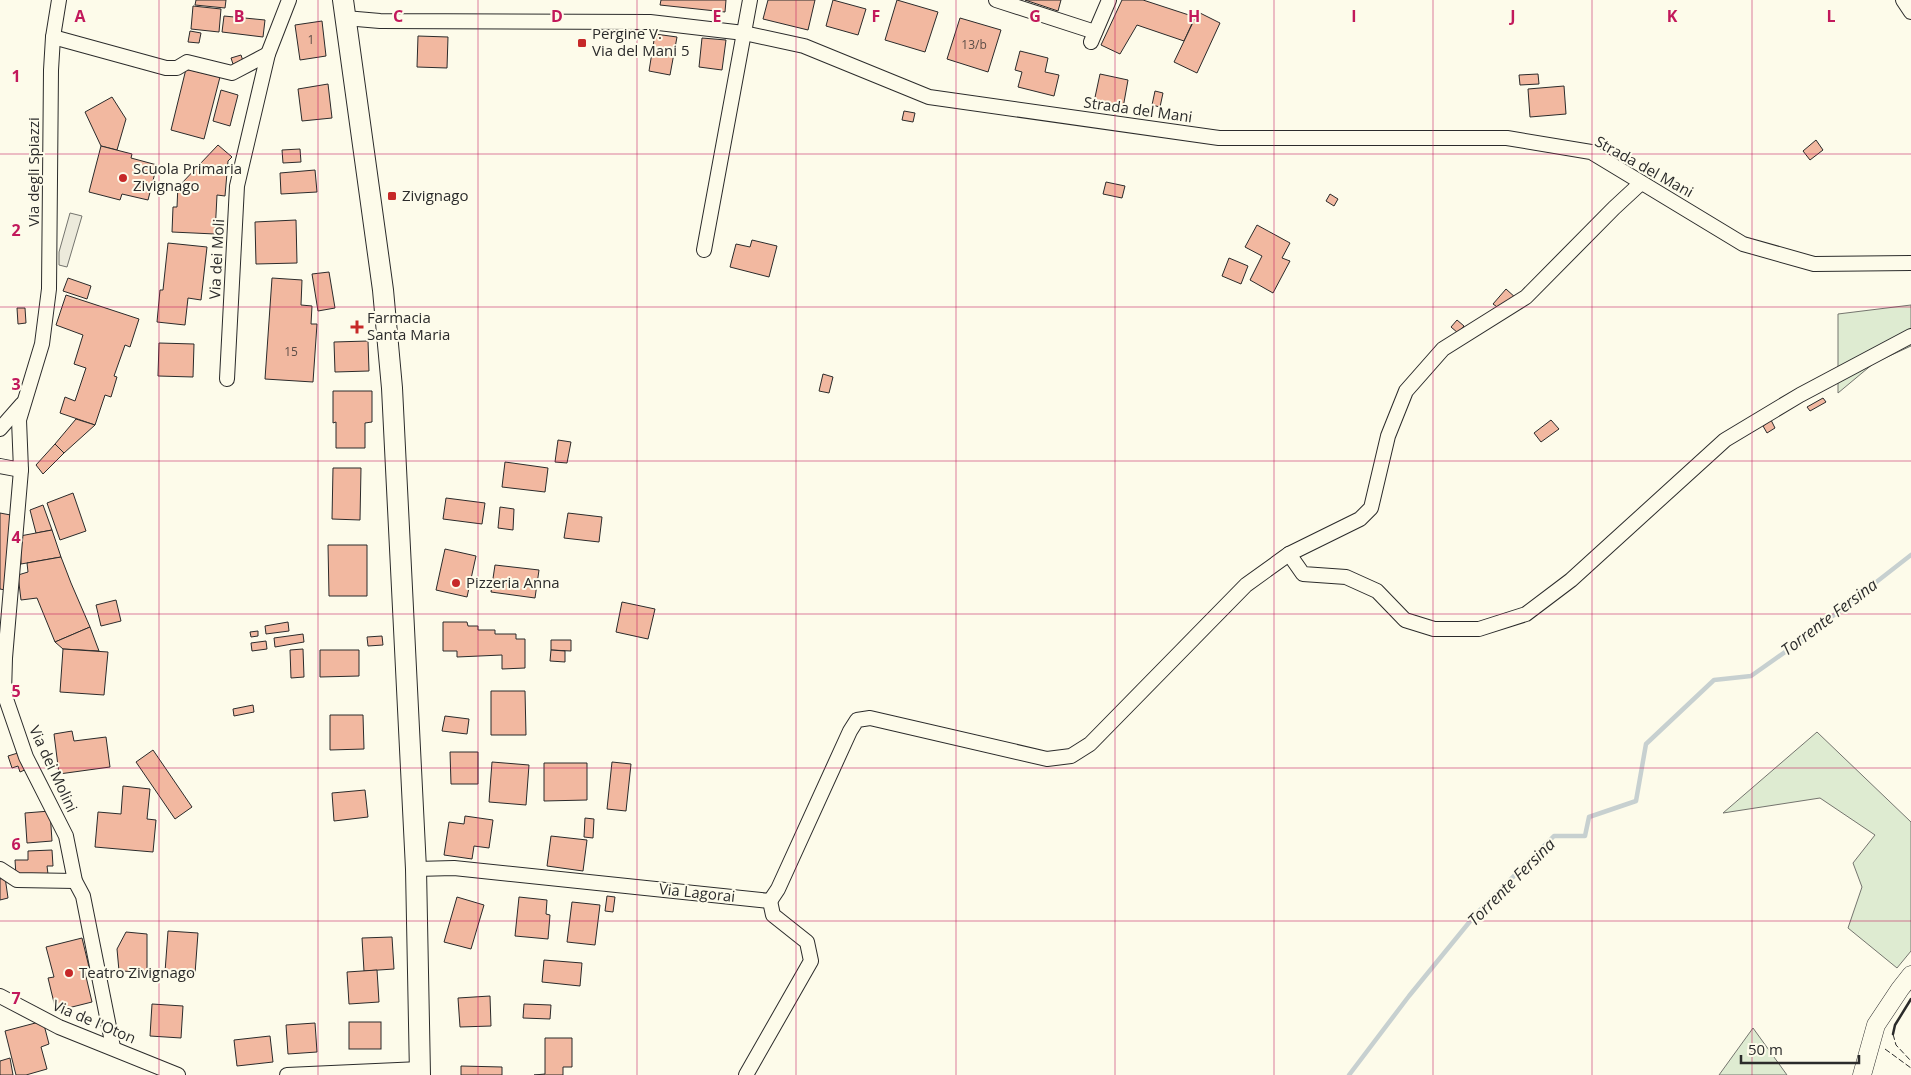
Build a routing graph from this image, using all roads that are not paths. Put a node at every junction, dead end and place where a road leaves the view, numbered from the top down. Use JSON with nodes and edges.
{"nodes":[{"id":1,"x":59,"y":0,"type":"edge"},
{"id":2,"x":289,"y":0,"type":"edge"},
{"id":3,"x":750,"y":0,"type":"edge"},
{"id":4,"x":996,"y":0,"type":"edge"},
{"id":5,"x":1108,"y":0,"type":"edge"},
{"id":6,"x":1903,"y":0,"type":"edge"},
{"id":7,"x":344,"y":9,"type":"edge"},
{"id":8,"x":1911,"y":12,"type":"edge"},
{"id":9,"x":744,"y":33,"type":"junction"},
{"id":10,"x":53,"y":37,"type":"junction"},
{"id":11,"x":268,"y":54,"type":"junction"},
{"id":12,"x":1641,"y":183,"type":"junction"},
{"id":13,"x":704,"y":250,"type":"dead end"},
{"id":14,"x":1911,"y":264,"type":"edge"},
{"id":15,"x":1911,"y":336,"type":"edge"},
{"id":16,"x":228,"y":379,"type":"dead end"},
{"id":17,"x":24,"y":402,"type":"junction"},
{"id":18,"x":0,"y":428,"type":"edge"},
{"id":19,"x":0,"y":466,"type":"edge"},
{"id":20,"x":21,"y":470,"type":"junction"},
{"id":21,"x":1289,"y":554,"type":"junction"},
{"id":22,"x":0,"y":869,"type":"edge"},
{"id":23,"x":416,"y":869,"type":"junction"},
{"id":24,"x":75,"y":881,"type":"junction"},
{"id":25,"x":770,"y":901,"type":"junction"},
{"id":26,"x":1911,"y":976,"type":"edge"},
{"id":27,"x":0,"y":996,"type":"edge"},
{"id":28,"x":113,"y":1047,"type":"junction"},
{"id":29,"x":420,"y":1072,"type":"edge"},
{"id":30,"x":178,"y":1075,"type":"edge"},
{"id":31,"x":287,"y":1075,"type":"edge"},
{"id":32,"x":746,"y":1075,"type":"edge"},
{"id":33,"x":1862,"y":1075,"type":"edge"}],
"edges":[{"from":1,"to":10,"type":"street","name":"Via degli Spiazzi"},
{"from":2,"to":11,"type":"street","name":"Via dei Moli"},
{"from":3,"to":9,"type":"street"},
{"from":4,"to":5,"type":"street"},
{"from":6,"to":8,"type":"street"},
{"from":7,"to":9,"type":"street","name":"Strada del Mani"},
{"from":7,"to":23,"type":"main road"},
{"from":9,"to":12,"type":"street","name":"Strada del Mani"},
{"from":9,"to":13,"type":"street"},
{"from":10,"to":11,"type":"street"},
{"from":10,"to":17,"type":"street","name":"Via degli Spiazzi"},
{"from":11,"to":16,"type":"street","name":"Via dei Moli"},
{"from":12,"to":14,"type":"street","name":"Strada del Mani"},
{"from":12,"to":21,"type":"street"},
{"from":15,"to":21,"type":"street"},
{"from":17,"to":18,"type":"street"},
{"from":17,"to":20,"type":"street","name":"Via degli Spiazzi"},
{"from":19,"to":20,"type":"street"},
{"from":20,"to":24,"type":"street","name":"Via dei Molini"},
{"from":21,"to":25,"type":"street"},
{"from":22,"to":24,"type":"street"},
{"from":23,"to":25,"type":"street","name":"Via Lagorai"},
{"from":23,"to":29,"type":"main road"},
{"from":24,"to":28,"type":"street","name":"Via dei Molini"},
{"from":25,"to":32,"type":"street"},
{"from":26,"to":33,"type":"street"},
{"from":27,"to":28,"type":"street","name":"Via de l'Oton"},
{"from":28,"to":30,"type":"street","name":"Via de l'Oton"},
{"from":29,"to":31,"type":"street"}]}
